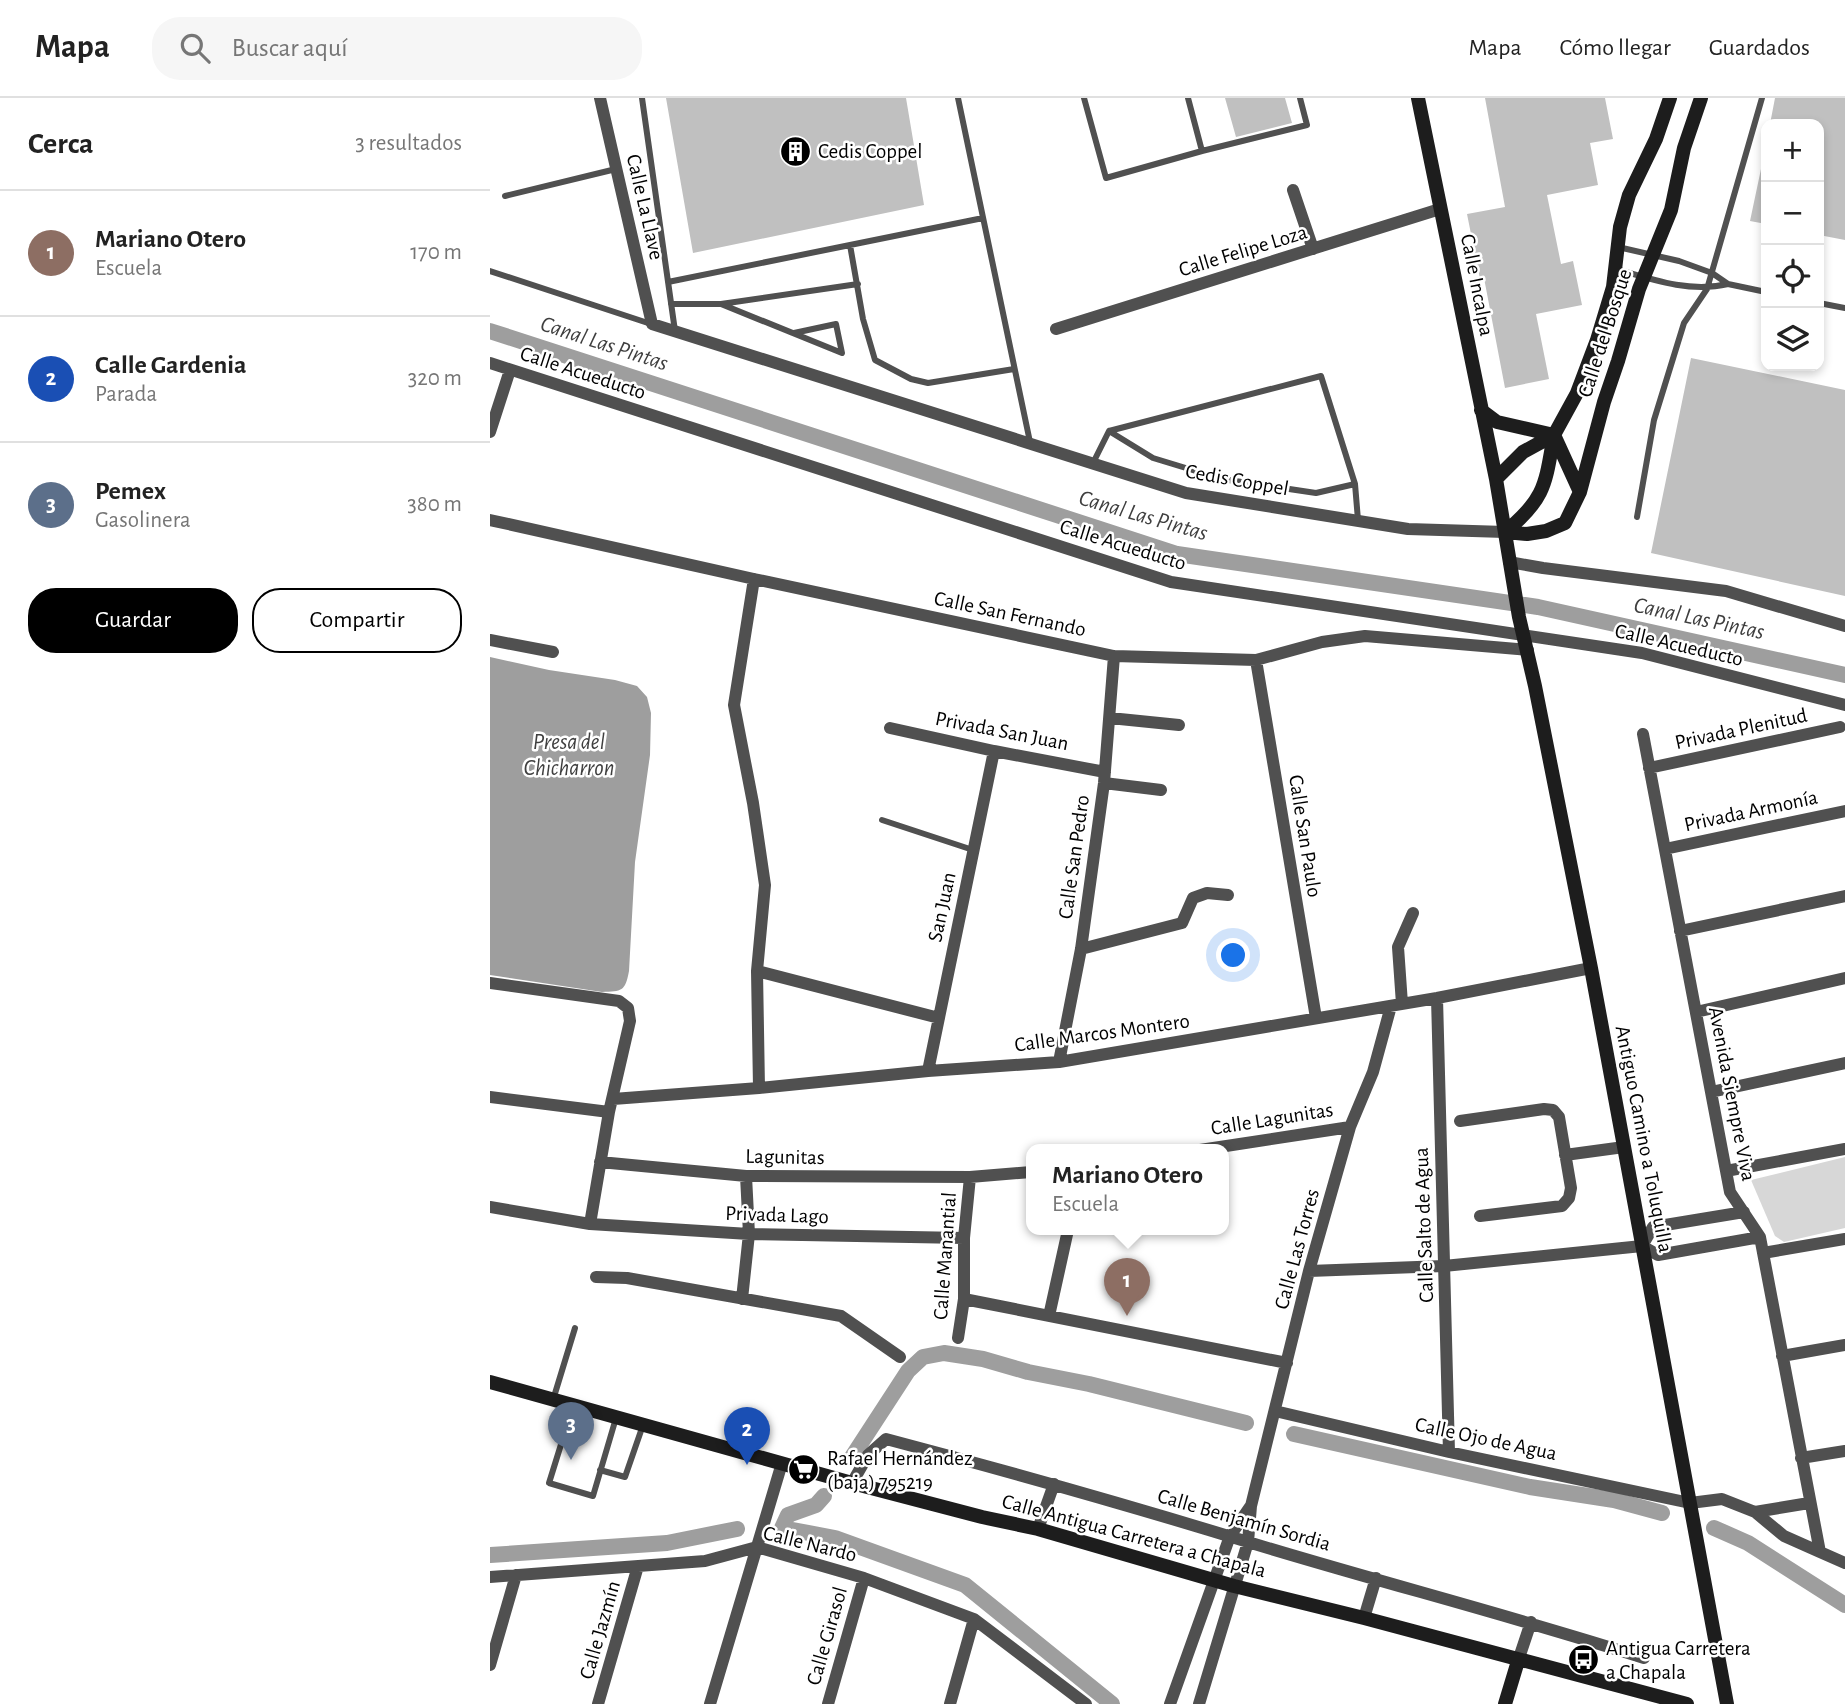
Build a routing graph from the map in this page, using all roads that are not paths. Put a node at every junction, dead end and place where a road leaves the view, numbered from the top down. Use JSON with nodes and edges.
{"nodes":[{"id":1,"x":600,"y":98,"type":"edge"},
{"id":2,"x":642,"y":98,"type":"edge"},
{"id":3,"x":958,"y":98,"type":"edge"},
{"id":4,"x":1084,"y":98,"type":"edge"},
{"id":5,"x":1188,"y":98,"type":"edge"},
{"id":6,"x":1300,"y":98,"type":"edge"},
{"id":7,"x":1418,"y":98,"type":"edge"},
{"id":8,"x":1670,"y":98,"type":"edge"},
{"id":9,"x":1701,"y":98,"type":"edge"},
{"id":10,"x":1762,"y":98,"type":"edge"},
{"id":11,"x":1202,"y":151,"type":"junction"},
{"id":12,"x":616,"y":169,"type":"junction"},
{"id":13,"x":1293,"y":190,"type":"dead end"},
{"id":14,"x":505,"y":196,"type":"dead end"},
{"id":15,"x":1440,"y":209,"type":"junction"},
{"id":16,"x":983,"y":218,"type":"junction"},
{"id":17,"x":850,"y":245,"type":"junction"},
{"id":18,"x":1618,"y":247,"type":"junction"},
{"id":19,"x":1313,"y":249,"type":"junction"},
{"id":20,"x":1654,"y":254,"type":"junction"},
{"id":21,"x":1616,"y":269,"type":"junction"},
{"id":22,"x":490,"y":271,"type":"edge"},
{"id":23,"x":1712,"y":273,"type":"junction"},
{"id":24,"x":1644,"y":278,"type":"junction"},
{"id":25,"x":668,"y":282,"type":"junction"},
{"id":26,"x":858,"y":284,"type":"junction"},
{"id":27,"x":1728,"y":284,"type":"junction"},
{"id":28,"x":1707,"y":289,"type":"junction"},
{"id":29,"x":1761,"y":291,"type":"edge"},
{"id":30,"x":671,"y":304,"type":"junction"},
{"id":31,"x":720,"y":304,"type":"junction"},
{"id":32,"x":1824,"y":304,"type":"edge"},
{"id":33,"x":1845,"y":308,"type":"edge"},
{"id":34,"x":652,"y":324,"type":"junction"},
{"id":35,"x":1056,"y":329,"type":"dead end"},
{"id":36,"x":675,"y":331,"type":"junction"},
{"id":37,"x":794,"y":332,"type":"junction"},
{"id":38,"x":490,"y":363,"type":"edge"},
{"id":39,"x":1014,"y":369,"type":"junction"},
{"id":40,"x":510,"y":370,"type":"junction"},
{"id":41,"x":1481,"y":410,"type":"junction"},
{"id":42,"x":1109,"y":431,"type":"junction"},
{"id":43,"x":490,"y":432,"type":"edge"},
{"id":44,"x":1554,"y":435,"type":"junction"},
{"id":45,"x":1031,"y":444,"type":"junction"},
{"id":46,"x":1093,"y":463,"type":"junction"},
{"id":47,"x":1496,"y":479,"type":"junction"},
{"id":48,"x":1355,"y":484,"type":"junction"},
{"id":49,"x":1580,"y":492,"type":"junction"},
{"id":50,"x":1637,"y":516,"type":"dead end"},
{"id":51,"x":490,"y":520,"type":"edge"},
{"id":52,"x":1357,"y":521,"type":"junction"},
{"id":53,"x":1506,"y":532,"type":"junction"},
{"id":54,"x":1509,"y":562,"type":"junction"},
{"id":55,"x":754,"y":579,"type":"junction"},
{"id":56,"x":1845,"y":626,"type":"edge"},
{"id":57,"x":490,"y":640,"type":"edge"},
{"id":58,"x":1526,"y":643,"type":"junction"},
{"id":59,"x":553,"y":652,"type":"dead end"},
{"id":60,"x":1114,"y":656,"type":"junction"},
{"id":61,"x":1256,"y":660,"type":"junction"},
{"id":62,"x":1845,"y":705,"type":"edge"},
{"id":63,"x":1110,"y":718,"type":"junction"},
{"id":64,"x":1178,"y":725,"type":"dead end"},
{"id":65,"x":1840,"y":727,"type":"dead end"},
{"id":66,"x":890,"y":728,"type":"dead end"},
{"id":67,"x":1643,"y":734,"type":"dead end"},
{"id":68,"x":994,"y":751,"type":"junction"},
{"id":69,"x":1649,"y":768,"type":"junction"},
{"id":70,"x":1105,"y":777,"type":"junction"},
{"id":71,"x":1161,"y":790,"type":"dead end"},
{"id":72,"x":1845,"y":811,"type":"edge"},
{"id":73,"x":882,"y":820,"type":"dead end"},
{"id":74,"x":1665,"y":849,"type":"junction"},
{"id":75,"x":974,"y":850,"type":"junction"},
{"id":76,"x":1228,"y":895,"type":"dead end"},
{"id":77,"x":1845,"y":896,"type":"edge"},
{"id":78,"x":1413,"y":913,"type":"dead end"},
{"id":79,"x":1680,"y":931,"type":"junction"},
{"id":80,"x":1081,"y":949,"type":"junction"},
{"id":81,"x":1591,"y":968,"type":"junction"},
{"id":82,"x":757,"y":971,"type":"junction"},
{"id":83,"x":1845,"y":978,"type":"edge"},
{"id":84,"x":490,"y":983,"type":"edge"},
{"id":85,"x":1437,"y":998,"type":"junction"},
{"id":86,"x":1397,"y":1005,"type":"junction"},
{"id":87,"x":1696,"y":1012,"type":"junction"},
{"id":88,"x":939,"y":1018,"type":"junction"},
{"id":89,"x":1316,"y":1018,"type":"junction"},
{"id":90,"x":1059,"y":1062,"type":"junction"},
{"id":91,"x":1845,"y":1063,"type":"edge"},
{"id":92,"x":928,"y":1071,"type":"junction"},
{"id":93,"x":760,"y":1088,"type":"junction"},
{"id":94,"x":1711,"y":1092,"type":"junction"},
{"id":95,"x":490,"y":1097,"type":"edge"},
{"id":96,"x":611,"y":1105,"type":"junction"},
{"id":97,"x":1460,"y":1121,"type":"dead end"},
{"id":98,"x":1350,"y":1127,"type":"junction"},
{"id":99,"x":1229,"y":1146,"type":"edge"},
{"id":100,"x":1624,"y":1147,"type":"junction"},
{"id":101,"x":1845,"y":1149,"type":"edge"},
{"id":102,"x":1565,"y":1155,"type":"junction"},
{"id":103,"x":600,"y":1162,"type":"junction"},
{"id":104,"x":1726,"y":1171,"type":"junction"},
{"id":105,"x":1026,"y":1172,"type":"edge"},
{"id":106,"x":746,"y":1176,"type":"junction"},
{"id":107,"x":970,"y":1177,"type":"junction"},
{"id":108,"x":490,"y":1208,"type":"edge"},
{"id":109,"x":1744,"y":1212,"type":"junction"},
{"id":110,"x":1480,"y":1216,"type":"dead end"},
{"id":111,"x":590,"y":1224,"type":"junction"},
{"id":112,"x":749,"y":1234,"type":"junction"},
{"id":113,"x":1067,"y":1235,"type":"edge"},
{"id":114,"x":1760,"y":1237,"type":"junction"},
{"id":115,"x":964,"y":1238,"type":"junction"},
{"id":116,"x":1845,"y":1239,"type":"edge"},
{"id":117,"x":1642,"y":1246,"type":"junction"},
{"id":118,"x":1763,"y":1253,"type":"junction"},
{"id":119,"x":1444,"y":1266,"type":"junction"},
{"id":120,"x":1309,"y":1271,"type":"junction"},
{"id":121,"x":596,"y":1277,"type":"dead end"},
{"id":122,"x":742,"y":1298,"type":"junction"},
{"id":123,"x":964,"y":1300,"type":"junction"},
{"id":124,"x":1049,"y":1316,"type":"junction"},
{"id":125,"x":575,"y":1328,"type":"dead end"},
{"id":126,"x":958,"y":1338,"type":"dead end"},
{"id":127,"x":1845,"y":1345,"type":"edge"},
{"id":128,"x":1782,"y":1356,"type":"junction"},
{"id":129,"x":900,"y":1357,"type":"dead end"},
{"id":130,"x":1287,"y":1363,"type":"junction"},
{"id":131,"x":490,"y":1382,"type":"edge"},
{"id":132,"x":553,"y":1400,"type":"junction"},
{"id":133,"x":573,"y":1406,"type":"junction"},
{"id":134,"x":1275,"y":1411,"type":"junction"},
{"id":135,"x":616,"y":1418,"type":"junction"},
{"id":136,"x":643,"y":1425,"type":"junction"},
{"id":137,"x":1845,"y":1451,"type":"edge"},
{"id":138,"x":1450,"y":1452,"type":"junction"},
{"id":139,"x":1801,"y":1458,"type":"junction"},
{"id":140,"x":782,"y":1463,"type":"junction"},
{"id":141,"x":600,"y":1470,"type":"junction"},
{"id":142,"x":852,"y":1483,"type":"junction"},
{"id":143,"x":1054,"y":1484,"type":"junction"},
{"id":144,"x":1689,"y":1503,"type":"junction"},
{"id":145,"x":1809,"y":1503,"type":"junction"},
{"id":146,"x":1251,"y":1506,"type":"junction"},
{"id":147,"x":1755,"y":1512,"type":"junction"},
{"id":148,"x":1038,"y":1530,"type":"junction"},
{"id":149,"x":1230,"y":1536,"type":"junction"},
{"id":150,"x":1248,"y":1542,"type":"junction"},
{"id":151,"x":757,"y":1547,"type":"junction"},
{"id":152,"x":1820,"y":1552,"type":"junction"},
{"id":153,"x":1841,"y":1559,"type":"edge"},
{"id":154,"x":638,"y":1566,"type":"junction"},
{"id":155,"x":516,"y":1575,"type":"junction"},
{"id":156,"x":490,"y":1577,"type":"edge"},
{"id":157,"x":864,"y":1578,"type":"junction"},
{"id":158,"x":1376,"y":1578,"type":"junction"},
{"id":159,"x":1214,"y":1581,"type":"junction"},
{"id":160,"x":1234,"y":1587,"type":"junction"},
{"id":161,"x":1204,"y":1614,"type":"junction"},
{"id":162,"x":1364,"y":1618,"type":"junction"},
{"id":163,"x":974,"y":1619,"type":"junction"},
{"id":164,"x":1224,"y":1621,"type":"junction"},
{"id":165,"x":1531,"y":1622,"type":"junction"},
{"id":166,"x":1644,"y":1658,"type":"dead end"},
{"id":167,"x":1518,"y":1661,"type":"junction"},
{"id":168,"x":490,"y":1665,"type":"edge"},
{"id":169,"x":598,"y":1704,"type":"edge"},
{"id":170,"x":710,"y":1704,"type":"edge"},
{"id":171,"x":828,"y":1704,"type":"edge"},
{"id":172,"x":950,"y":1704,"type":"edge"},
{"id":173,"x":1086,"y":1704,"type":"edge"},
{"id":174,"x":1172,"y":1704,"type":"edge"},
{"id":175,"x":1199,"y":1704,"type":"edge"},
{"id":176,"x":1505,"y":1704,"type":"edge"},
{"id":177,"x":1687,"y":1704,"type":"edge"},
{"id":178,"x":1727,"y":1704,"type":"edge"}],
"edges":[{"from":1,"to":12,"type":"street","name":"Calle La Llave"},
{"from":2,"to":25,"type":"lane"},
{"from":3,"to":16,"type":"lane"},
{"from":4,"to":11,"type":"lane"},
{"from":5,"to":11,"type":"lane"},
{"from":6,"to":11,"type":"lane"},
{"from":7,"to":15,"type":"street","name":"Calle Incalpa"},
{"from":8,"to":18,"type":"street","name":"Calle del Bosque"},
{"from":9,"to":20,"type":"street","name":"Calle del Bosque"},
{"from":10,"to":23,"type":"lane"},
{"from":12,"to":14,"type":"lane"},
{"from":12,"to":34,"type":"street","name":"Calle La Llave"},
{"from":13,"to":19,"type":"street"},
{"from":15,"to":19,"type":"street","name":"Calle Felipe Loza"},
{"from":15,"to":41,"type":"street","name":"Calle Incalpa"},
{"from":16,"to":17,"type":"lane"},
{"from":16,"to":39,"type":"lane"},
{"from":17,"to":25,"type":"lane"},
{"from":17,"to":26,"type":"lane"},
{"from":18,"to":20,"type":"lane"},
{"from":18,"to":21,"type":"street","name":"Calle del Bosque"},
{"from":19,"to":35,"type":"street","name":"Calle Felipe Loza"},
{"from":20,"to":23,"type":"lane"},
{"from":20,"to":24,"type":"street","name":"Calle del Bosque"},
{"from":21,"to":24,"type":"lane"},
{"from":21,"to":44,"type":"street","name":"Calle del Bosque"},
{"from":22,"to":34,"type":"lane","name":"Cedis Coppel"},
{"from":23,"to":27,"type":"lane"},
{"from":23,"to":28,"type":"lane"},
{"from":24,"to":28,"type":"lane"},
{"from":24,"to":49,"type":"street","name":"Calle del Bosque"},
{"from":25,"to":30,"type":"lane"},
{"from":26,"to":31,"type":"lane"},
{"from":26,"to":39,"type":"lane"},
{"from":27,"to":28,"type":"lane"},
{"from":27,"to":29,"type":"lane"},
{"from":28,"to":50,"type":"lane"},
{"from":30,"to":31,"type":"lane"},
{"from":30,"to":36,"type":"lane"},
{"from":31,"to":37,"type":"lane"},
{"from":32,"to":33,"type":"lane"},
{"from":34,"to":36,"type":"street","name":"Cedis Coppel"},
{"from":36,"to":45,"type":"street","name":"Cedis Coppel"},
{"from":37,"to":37,"type":"lane"},
{"from":38,"to":40,"type":"street","name":"Calle Acueducto"},
{"from":39,"to":45,"type":"lane"},
{"from":40,"to":43,"type":"street"},
{"from":40,"to":58,"type":"street","name":"Calle Acueducto"},
{"from":41,"to":44,"type":"street"},
{"from":41,"to":47,"type":"street","name":"Calle Incalpa"},
{"from":42,"to":46,"type":"lane"},
{"from":42,"to":48,"type":"lane"},
{"from":42,"to":48,"type":"lane"},
{"from":44,"to":47,"type":"street"},
{"from":44,"to":49,"type":"street"},
{"from":44,"to":53,"type":"street"},
{"from":45,"to":46,"type":"street","name":"Cedis Coppel"},
{"from":46,"to":52,"type":"street","name":"Cedis Coppel"},
{"from":47,"to":53,"type":"street","name":"Calle Incalpa"},
{"from":48,"to":52,"type":"lane"},
{"from":49,"to":53,"type":"street","name":"Calle del Bosque"},
{"from":51,"to":55,"type":"street","name":"Calle San Fernando"},
{"from":52,"to":53,"type":"street","name":"Cedis Coppel"},
{"from":53,"to":54,"type":"street"},
{"from":54,"to":56,"type":"street"},
{"from":54,"to":58,"type":"street","name":"Antiguo Camino a Toluquilla"},
{"from":55,"to":60,"type":"street","name":"Calle San Fernando"},
{"from":55,"to":82,"type":"street"},
{"from":57,"to":59,"type":"street"},
{"from":58,"to":61,"type":"street","name":"Calle San Fernando"},
{"from":58,"to":62,"type":"street","name":"Calle Acueducto"},
{"from":58,"to":81,"type":"street","name":"Antiguo Camino a Toluquilla"},
{"from":60,"to":61,"type":"street","name":"Calle San Fernando"},
{"from":60,"to":63,"type":"street","name":"Calle San Pedro"},
{"from":61,"to":89,"type":"street","name":"Calle San Paulo"},
{"from":63,"to":64,"type":"street"},
{"from":63,"to":70,"type":"street","name":"Calle San Pedro"},
{"from":65,"to":69,"type":"street","name":"Privada Plenitud"},
{"from":66,"to":68,"type":"street","name":"Privada San Juan"},
{"from":67,"to":69,"type":"street","name":"Avenida Siempre Viva"},
{"from":68,"to":70,"type":"street","name":"Privada San Juan"},
{"from":68,"to":75,"type":"street","name":"San Juan"},
{"from":69,"to":74,"type":"street","name":"Avenida Siempre Viva"},
{"from":70,"to":71,"type":"street","name":"Privada San Juan"},
{"from":70,"to":80,"type":"street","name":"Calle San Pedro"},
{"from":72,"to":74,"type":"street","name":"Privada Armonía"},
{"from":73,"to":75,"type":"lane"},
{"from":74,"to":79,"type":"street","name":"Avenida Siempre Viva"},
{"from":75,"to":88,"type":"street","name":"San Juan"},
{"from":76,"to":80,"type":"street"},
{"from":77,"to":79,"type":"street"},
{"from":78,"to":86,"type":"street","name":"Calle Las Torres"},
{"from":79,"to":87,"type":"street","name":"Avenida Siempre Viva"},
{"from":80,"to":90,"type":"street","name":"Calle San Pedro"},
{"from":81,"to":85,"type":"street","name":"Calle Marcos Montero"},
{"from":81,"to":100,"type":"street","name":"Antiguo Camino a Toluquilla"},
{"from":82,"to":88,"type":"street"},
{"from":82,"to":93,"type":"street"},
{"from":83,"to":87,"type":"street"},
{"from":84,"to":96,"type":"street"},
{"from":85,"to":86,"type":"street","name":"Calle Marcos Montero"},
{"from":85,"to":119,"type":"street","name":"Calle Salto de Agua"},
{"from":86,"to":89,"type":"street","name":"Calle Marcos Montero"},
{"from":86,"to":98,"type":"street","name":"Calle Las Torres"},
{"from":87,"to":94,"type":"street","name":"Avenida Siempre Viva"},
{"from":88,"to":92,"type":"street","name":"San Juan"},
{"from":89,"to":90,"type":"street","name":"Calle Marcos Montero"},
{"from":90,"to":92,"type":"street","name":"Calle Marcos Montero"},
{"from":91,"to":94,"type":"street"},
{"from":92,"to":93,"type":"street","name":"Calle Marcos Montero"},
{"from":93,"to":96,"type":"street","name":"Calle Marcos Montero"},
{"from":94,"to":104,"type":"street","name":"Avenida Siempre Viva"},
{"from":95,"to":96,"type":"street","name":"Calle Marcos Montero"},
{"from":96,"to":103,"type":"street"},
{"from":97,"to":102,"type":"street"},
{"from":98,"to":99,"type":"street","name":"Calle Lagunitas"},
{"from":98,"to":120,"type":"street","name":"Calle Las Torres"},
{"from":100,"to":102,"type":"street"},
{"from":100,"to":117,"type":"street","name":"Antiguo Camino a Toluquilla"},
{"from":101,"to":104,"type":"street"},
{"from":102,"to":110,"type":"street"},
{"from":103,"to":106,"type":"street","name":"Lagunitas"},
{"from":103,"to":111,"type":"street"},
{"from":104,"to":109,"type":"street","name":"Avenida Siempre Viva"},
{"from":105,"to":107,"type":"street"},
{"from":106,"to":107,"type":"street","name":"Lagunitas"},
{"from":106,"to":112,"type":"street"},
{"from":107,"to":115,"type":"street","name":"Calle Manantial"},
{"from":108,"to":111,"type":"street","name":"Privada Lago"},
{"from":109,"to":114,"type":"street","name":"Avenida Siempre Viva"},
{"from":109,"to":117,"type":"street"},
{"from":111,"to":112,"type":"street","name":"Privada Lago"},
{"from":112,"to":115,"type":"street","name":"Privada Lago"},
{"from":112,"to":122,"type":"street"},
{"from":113,"to":124,"type":"street"},
{"from":114,"to":117,"type":"street"},
{"from":114,"to":118,"type":"street","name":"Avenida Siempre Viva"},
{"from":115,"to":123,"type":"street","name":"Calle Manantial"},
{"from":116,"to":118,"type":"street"},
{"from":117,"to":119,"type":"street"},
{"from":117,"to":144,"type":"street","name":"Antiguo Camino a Toluquilla"},
{"from":118,"to":128,"type":"street","name":"Avenida Siempre Viva"},
{"from":119,"to":120,"type":"street"},
{"from":119,"to":138,"type":"street","name":"Calle Salto de Agua"},
{"from":120,"to":130,"type":"street","name":"Calle Las Torres"},
{"from":121,"to":122,"type":"street"},
{"from":122,"to":129,"type":"street"},
{"from":123,"to":124,"type":"street"},
{"from":123,"to":126,"type":"street","name":"Calle Manantial"},
{"from":124,"to":130,"type":"street"},
{"from":125,"to":132,"type":"lane"},
{"from":127,"to":128,"type":"street"},
{"from":128,"to":139,"type":"street","name":"Avenida Siempre Viva"},
{"from":130,"to":134,"type":"street","name":"Calle Las Torres"},
{"from":131,"to":132,"type":"street","name":"Calle Antigua Carretera a Chapala"},
{"from":132,"to":133,"type":"street","name":"Calle Antigua Carretera a Chapala"},
{"from":133,"to":135,"type":"street","name":"Calle Antigua Carretera a Chapala"},
{"from":133,"to":141,"type":"lane"},
{"from":134,"to":138,"type":"street","name":"Calle Ojo de Agua"},
{"from":134,"to":146,"type":"street","name":"Calle Las Torres"},
{"from":135,"to":136,"type":"street","name":"Calle Antigua Carretera a Chapala"},
{"from":135,"to":141,"type":"lane"},
{"from":136,"to":140,"type":"street","name":"Calle Antigua Carretera a Chapala"},
{"from":136,"to":141,"type":"lane"},
{"from":137,"to":139,"type":"street"},
{"from":138,"to":144,"type":"street","name":"Calle Ojo de Agua"},
{"from":139,"to":145,"type":"street","name":"Avenida Siempre Viva"},
{"from":140,"to":142,"type":"street","name":"Calle Antigua Carretera a Chapala"},
{"from":140,"to":151,"type":"street"},
{"from":142,"to":143,"type":"street","name":"Calle Benjamín Sordia"},
{"from":142,"to":148,"type":"street","name":"Calle Antigua Carretera a Chapala"},
{"from":143,"to":148,"type":"street"},
{"from":143,"to":149,"type":"street","name":"Calle Benjamín Sordia"},
{"from":144,"to":147,"type":"street","name":"Calle Ojo de Agua"},
{"from":144,"to":178,"type":"street","name":"Antiguo Camino a Toluquilla"},
{"from":145,"to":147,"type":"street"},
{"from":145,"to":152,"type":"street","name":"Avenida Siempre Viva"},
{"from":146,"to":149,"type":"street","name":"Calle Las Torres"},
{"from":146,"to":150,"type":"street","name":"Calle Las Torres"},
{"from":147,"to":152,"type":"street"},
{"from":148,"to":159,"type":"street","name":"Calle Antigua Carretera a Chapala"},
{"from":149,"to":150,"type":"street","name":"Calle Benjamín Sordia"},
{"from":149,"to":159,"type":"street","name":"Calle Las Torres"},
{"from":150,"to":158,"type":"street","name":"Calle Benjamín Sordia"},
{"from":150,"to":160,"type":"street","name":"Calle Las Torres"},
{"from":151,"to":154,"type":"street","name":"Calle Nardo"},
{"from":151,"to":157,"type":"street","name":"Calle Nardo"},
{"from":151,"to":170,"type":"street"},
{"from":152,"to":153,"type":"street"},
{"from":154,"to":155,"type":"street","name":"Calle Nardo"},
{"from":154,"to":169,"type":"street","name":"Calle Jazmín"},
{"from":155,"to":156,"type":"street","name":"Calle Nardo"},
{"from":155,"to":168,"type":"street"},
{"from":157,"to":163,"type":"street","name":"Calle Nardo"},
{"from":157,"to":171,"type":"street","name":"Calle Girasol"},
{"from":158,"to":162,"type":"street"},
{"from":158,"to":165,"type":"street","name":"Calle Benjamín Sordia"},
{"from":159,"to":160,"type":"street","name":"Calle Antigua Carretera a Chapala"},
{"from":159,"to":161,"type":"street","name":"Calle Las Torres"},
{"from":160,"to":162,"type":"street","name":"Calle Antigua Carretera a Chapala"},
{"from":160,"to":164,"type":"street","name":"Calle Las Torres"},
{"from":161,"to":164,"type":"street"},
{"from":161,"to":174,"type":"street","name":"Calle Las Torres"},
{"from":162,"to":167,"type":"street","name":"Calle Antigua Carretera a Chapala"},
{"from":163,"to":172,"type":"street"},
{"from":163,"to":173,"type":"street","name":"Calle Nardo"},
{"from":164,"to":175,"type":"street","name":"Calle Las Torres"},
{"from":165,"to":166,"type":"street","name":"Calle Benjamín Sordia"},
{"from":165,"to":167,"type":"street"},
{"from":167,"to":176,"type":"street"},
{"from":167,"to":177,"type":"street","name":"Calle Antigua Carretera a Chapala"}]}
